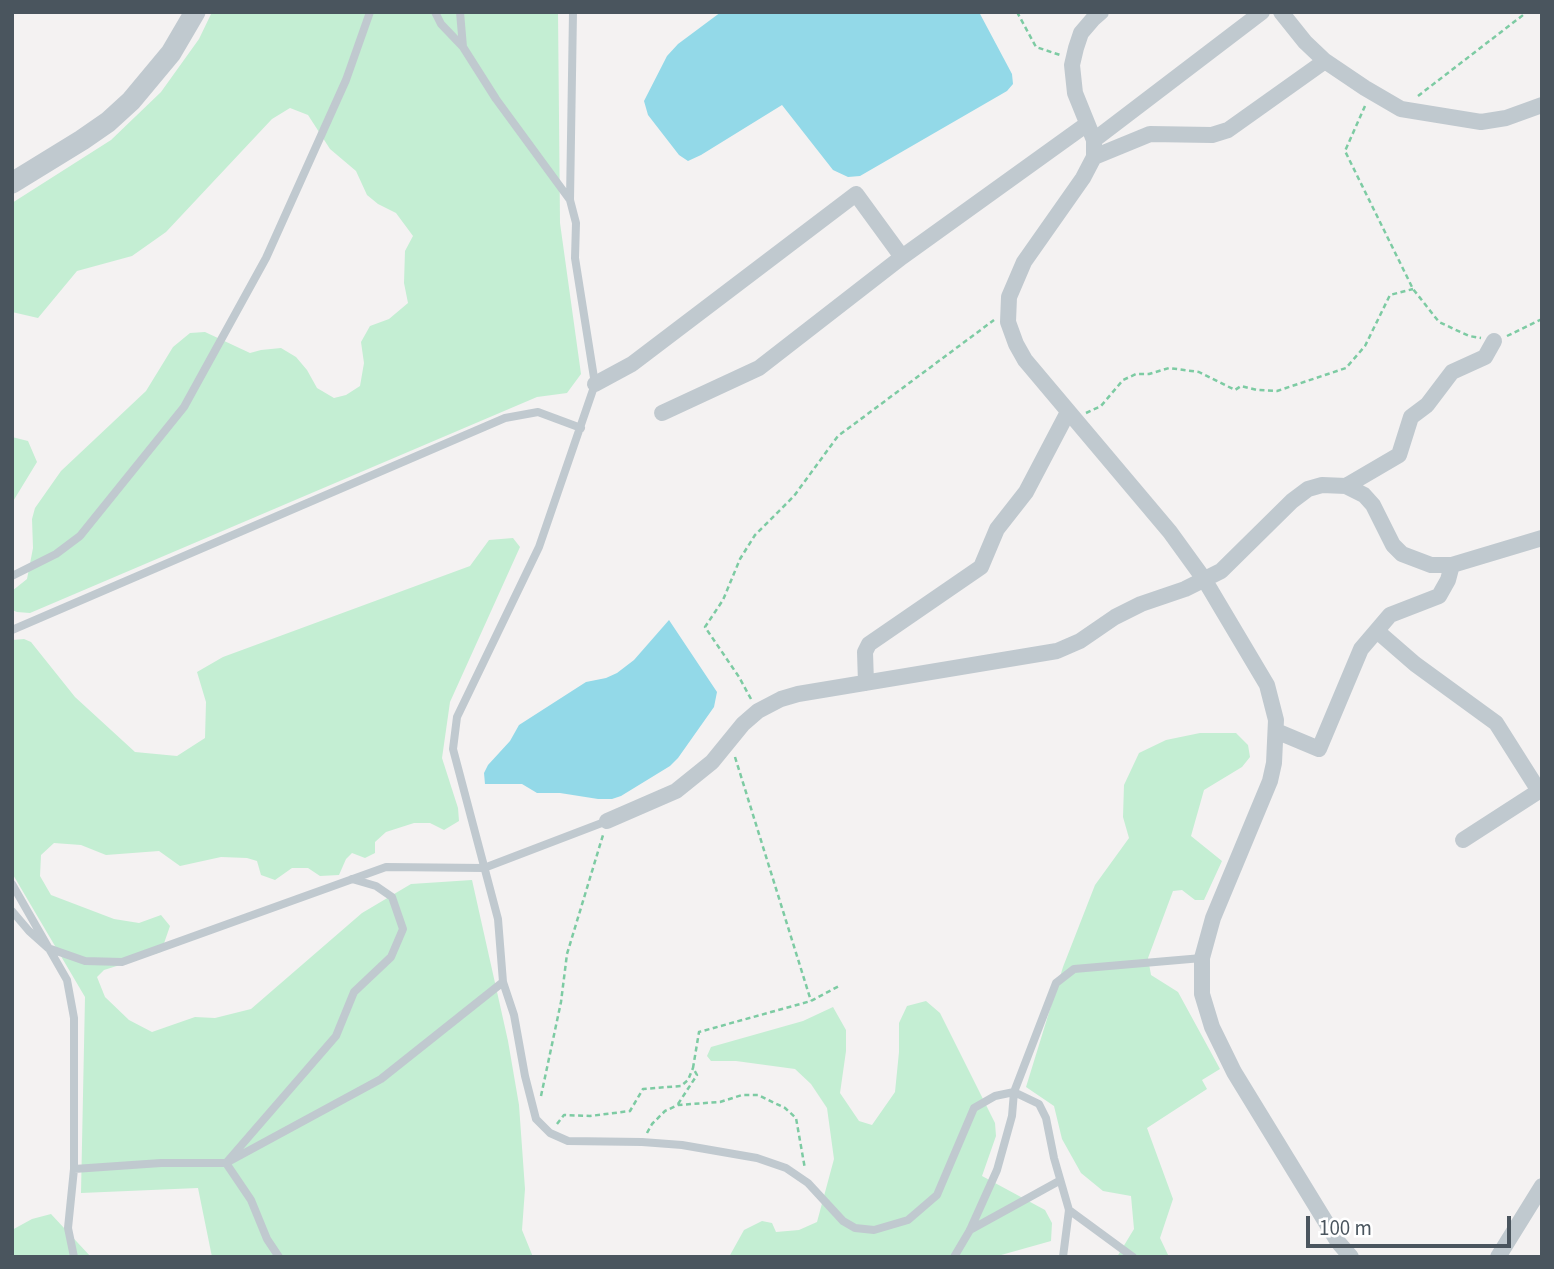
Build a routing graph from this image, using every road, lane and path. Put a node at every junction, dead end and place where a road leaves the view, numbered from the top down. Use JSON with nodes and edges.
{"nodes":[{"id":1,"x":195,"y":12,"type":"edge"},
{"id":2,"x":370,"y":12,"type":"edge"},
{"id":3,"x":435,"y":12,"type":"edge"},
{"id":4,"x":460,"y":12,"type":"edge"},
{"id":5,"x":573,"y":12,"type":"edge"},
{"id":6,"x":1017,"y":12,"type":"edge"},
{"id":7,"x":1101,"y":12,"type":"edge"},
{"id":8,"x":1262,"y":12,"type":"edge"},
{"id":9,"x":1281,"y":12,"type":"edge"},
{"id":10,"x":1527,"y":12,"type":"edge"},
{"id":11,"x":463,"y":47,"type":"junction"},
{"id":12,"x":1074,"y":59,"type":"junction"},
{"id":13,"x":1325,"y":61,"type":"junction"},
{"id":14,"x":1542,"y":105,"type":"edge"},
{"id":15,"x":1401,"y":109,"type":"junction"},
{"id":16,"x":1357,"y":119,"type":"dead end"},
{"id":17,"x":1087,"y":124,"type":"junction"},
{"id":18,"x":1094,"y":141,"type":"junction"},
{"id":19,"x":1094,"y":158,"type":"junction"},
{"id":20,"x":12,"y":183,"type":"edge"},
{"id":21,"x":570,"y":200,"type":"junction"},
{"id":22,"x":902,"y":257,"type":"junction"},
{"id":23,"x":1413,"y":289,"type":"junction"},
{"id":24,"x":1008,"y":310,"type":"junction"},
{"id":25,"x":1542,"y":319,"type":"edge"},
{"id":26,"x":1494,"y":341,"type":"junction"},
{"id":27,"x":594,"y":384,"type":"junction"},
{"id":28,"x":662,"y":413,"type":"dead end"},
{"id":29,"x":1071,"y":415,"type":"junction"},
{"id":30,"x":581,"y":428,"type":"junction"},
{"id":31,"x":1346,"y":486,"type":"junction"},
{"id":32,"x":1542,"y":538,"type":"edge"},
{"id":33,"x":1452,"y":565,"type":"junction"},
{"id":34,"x":12,"y":576,"type":"edge"},
{"id":35,"x":1204,"y":579,"type":"junction"},
{"id":36,"x":12,"y":630,"type":"edge"},
{"id":37,"x":1377,"y":631,"type":"junction"},
{"id":38,"x":866,"y":683,"type":"junction"},
{"id":39,"x":758,"y":711,"type":"junction"},
{"id":40,"x":1276,"y":731,"type":"junction"},
{"id":41,"x":730,"y":741,"type":"junction"},
{"id":42,"x":1540,"y":790,"type":"edge"},
{"id":43,"x":607,"y":821,"type":"junction"},
{"id":44,"x":1464,"y":840,"type":"dead end"},
{"id":45,"x":484,"y":869,"type":"junction"},
{"id":46,"x":352,"y":879,"type":"junction"},
{"id":47,"x":12,"y":884,"type":"edge"},
{"id":48,"x":12,"y":911,"type":"edge"},
{"id":49,"x":48,"y":948,"type":"junction"},
{"id":50,"x":1202,"y":958,"type":"junction"},
{"id":51,"x":503,"y":982,"type":"junction"},
{"id":52,"x":839,"y":986,"type":"dead end"},
{"id":53,"x":811,"y":1001,"type":"junction"},
{"id":54,"x":693,"y":1068,"type":"junction"},
{"id":55,"x":1014,"y":1092,"type":"junction"},
{"id":56,"x":678,"y":1105,"type":"junction"},
{"id":57,"x":536,"y":1119,"type":"junction"},
{"id":58,"x":550,"y":1133,"type":"junction"},
{"id":59,"x":642,"y":1142,"type":"junction"},
{"id":60,"x":226,"y":1163,"type":"junction"},
{"id":61,"x":74,"y":1169,"type":"junction"},
{"id":62,"x":1059,"y":1181,"type":"junction"},
{"id":63,"x":808,"y":1182,"type":"junction"},
{"id":64,"x":1542,"y":1186,"type":"edge"},
{"id":65,"x":1069,"y":1210,"type":"junction"},
{"id":66,"x":970,"y":1230,"type":"junction"},
{"id":67,"x":74,"y":1257,"type":"edge"},
{"id":68,"x":279,"y":1257,"type":"edge"},
{"id":69,"x":954,"y":1257,"type":"edge"},
{"id":70,"x":1063,"y":1257,"type":"edge"},
{"id":71,"x":1133,"y":1257,"type":"edge"},
{"id":72,"x":1351,"y":1257,"type":"edge"},
{"id":73,"x":1498,"y":1257,"type":"edge"}],
"edges":[{"from":1,"to":20,"type":"street"},
{"from":2,"to":34,"type":"lane"},
{"from":3,"to":11,"type":"lane"},
{"from":4,"to":11,"type":"lane"},
{"from":5,"to":21,"type":"lane"},
{"from":6,"to":12,"type":"path"},
{"from":7,"to":12,"type":"street"},
{"from":8,"to":18,"type":"street"},
{"from":9,"to":13,"type":"street"},
{"from":10,"to":15,"type":"path"},
{"from":11,"to":21,"type":"lane"},
{"from":12,"to":17,"type":"street"},
{"from":13,"to":15,"type":"street"},
{"from":13,"to":19,"type":"street"},
{"from":14,"to":15,"type":"street"},
{"from":16,"to":23,"type":"path"},
{"from":17,"to":18,"type":"street"},
{"from":17,"to":22,"type":"street"},
{"from":18,"to":19,"type":"street"},
{"from":19,"to":24,"type":"street"},
{"from":21,"to":27,"type":"lane"},
{"from":22,"to":27,"type":"street"},
{"from":22,"to":28,"type":"street"},
{"from":23,"to":26,"type":"path"},
{"from":23,"to":29,"type":"path"},
{"from":24,"to":29,"type":"street"},
{"from":24,"to":39,"type":"path"},
{"from":25,"to":26,"type":"path"},
{"from":26,"to":31,"type":"street"},
{"from":27,"to":30,"type":"lane"},
{"from":29,"to":35,"type":"street"},
{"from":29,"to":38,"type":"street"},
{"from":30,"to":36,"type":"lane"},
{"from":30,"to":45,"type":"lane"},
{"from":31,"to":33,"type":"street"},
{"from":31,"to":35,"type":"street"},
{"from":32,"to":33,"type":"street"},
{"from":33,"to":37,"type":"street"},
{"from":35,"to":38,"type":"street"},
{"from":35,"to":40,"type":"street"},
{"from":37,"to":40,"type":"street"},
{"from":37,"to":42,"type":"street"},
{"from":38,"to":39,"type":"street"},
{"from":39,"to":41,"type":"street"},
{"from":40,"to":50,"type":"street"},
{"from":41,"to":43,"type":"street"},
{"from":41,"to":53,"type":"path"},
{"from":42,"to":44,"type":"street"},
{"from":43,"to":45,"type":"lane"},
{"from":43,"to":57,"type":"path"},
{"from":45,"to":46,"type":"lane"},
{"from":45,"to":51,"type":"lane"},
{"from":46,"to":49,"type":"lane"},
{"from":46,"to":60,"type":"lane"},
{"from":47,"to":49,"type":"lane"},
{"from":48,"to":49,"type":"lane"},
{"from":49,"to":61,"type":"lane"},
{"from":50,"to":55,"type":"lane"},
{"from":50,"to":72,"type":"street"},
{"from":51,"to":57,"type":"lane"},
{"from":51,"to":60,"type":"lane"},
{"from":52,"to":53,"type":"path"},
{"from":53,"to":54,"type":"path"},
{"from":54,"to":56,"type":"path"},
{"from":54,"to":58,"type":"path"},
{"from":55,"to":62,"type":"lane"},
{"from":55,"to":63,"type":"lane"},
{"from":55,"to":66,"type":"lane"},
{"from":56,"to":59,"type":"path"},
{"from":56,"to":63,"type":"path"},
{"from":57,"to":58,"type":"lane"},
{"from":58,"to":59,"type":"lane"},
{"from":59,"to":63,"type":"lane"},
{"from":60,"to":61,"type":"lane"},
{"from":60,"to":68,"type":"lane"},
{"from":61,"to":67,"type":"lane"},
{"from":62,"to":65,"type":"lane"},
{"from":62,"to":66,"type":"lane"},
{"from":64,"to":73,"type":"street"},
{"from":65,"to":70,"type":"lane"},
{"from":65,"to":71,"type":"lane"},
{"from":66,"to":69,"type":"lane"}]}
